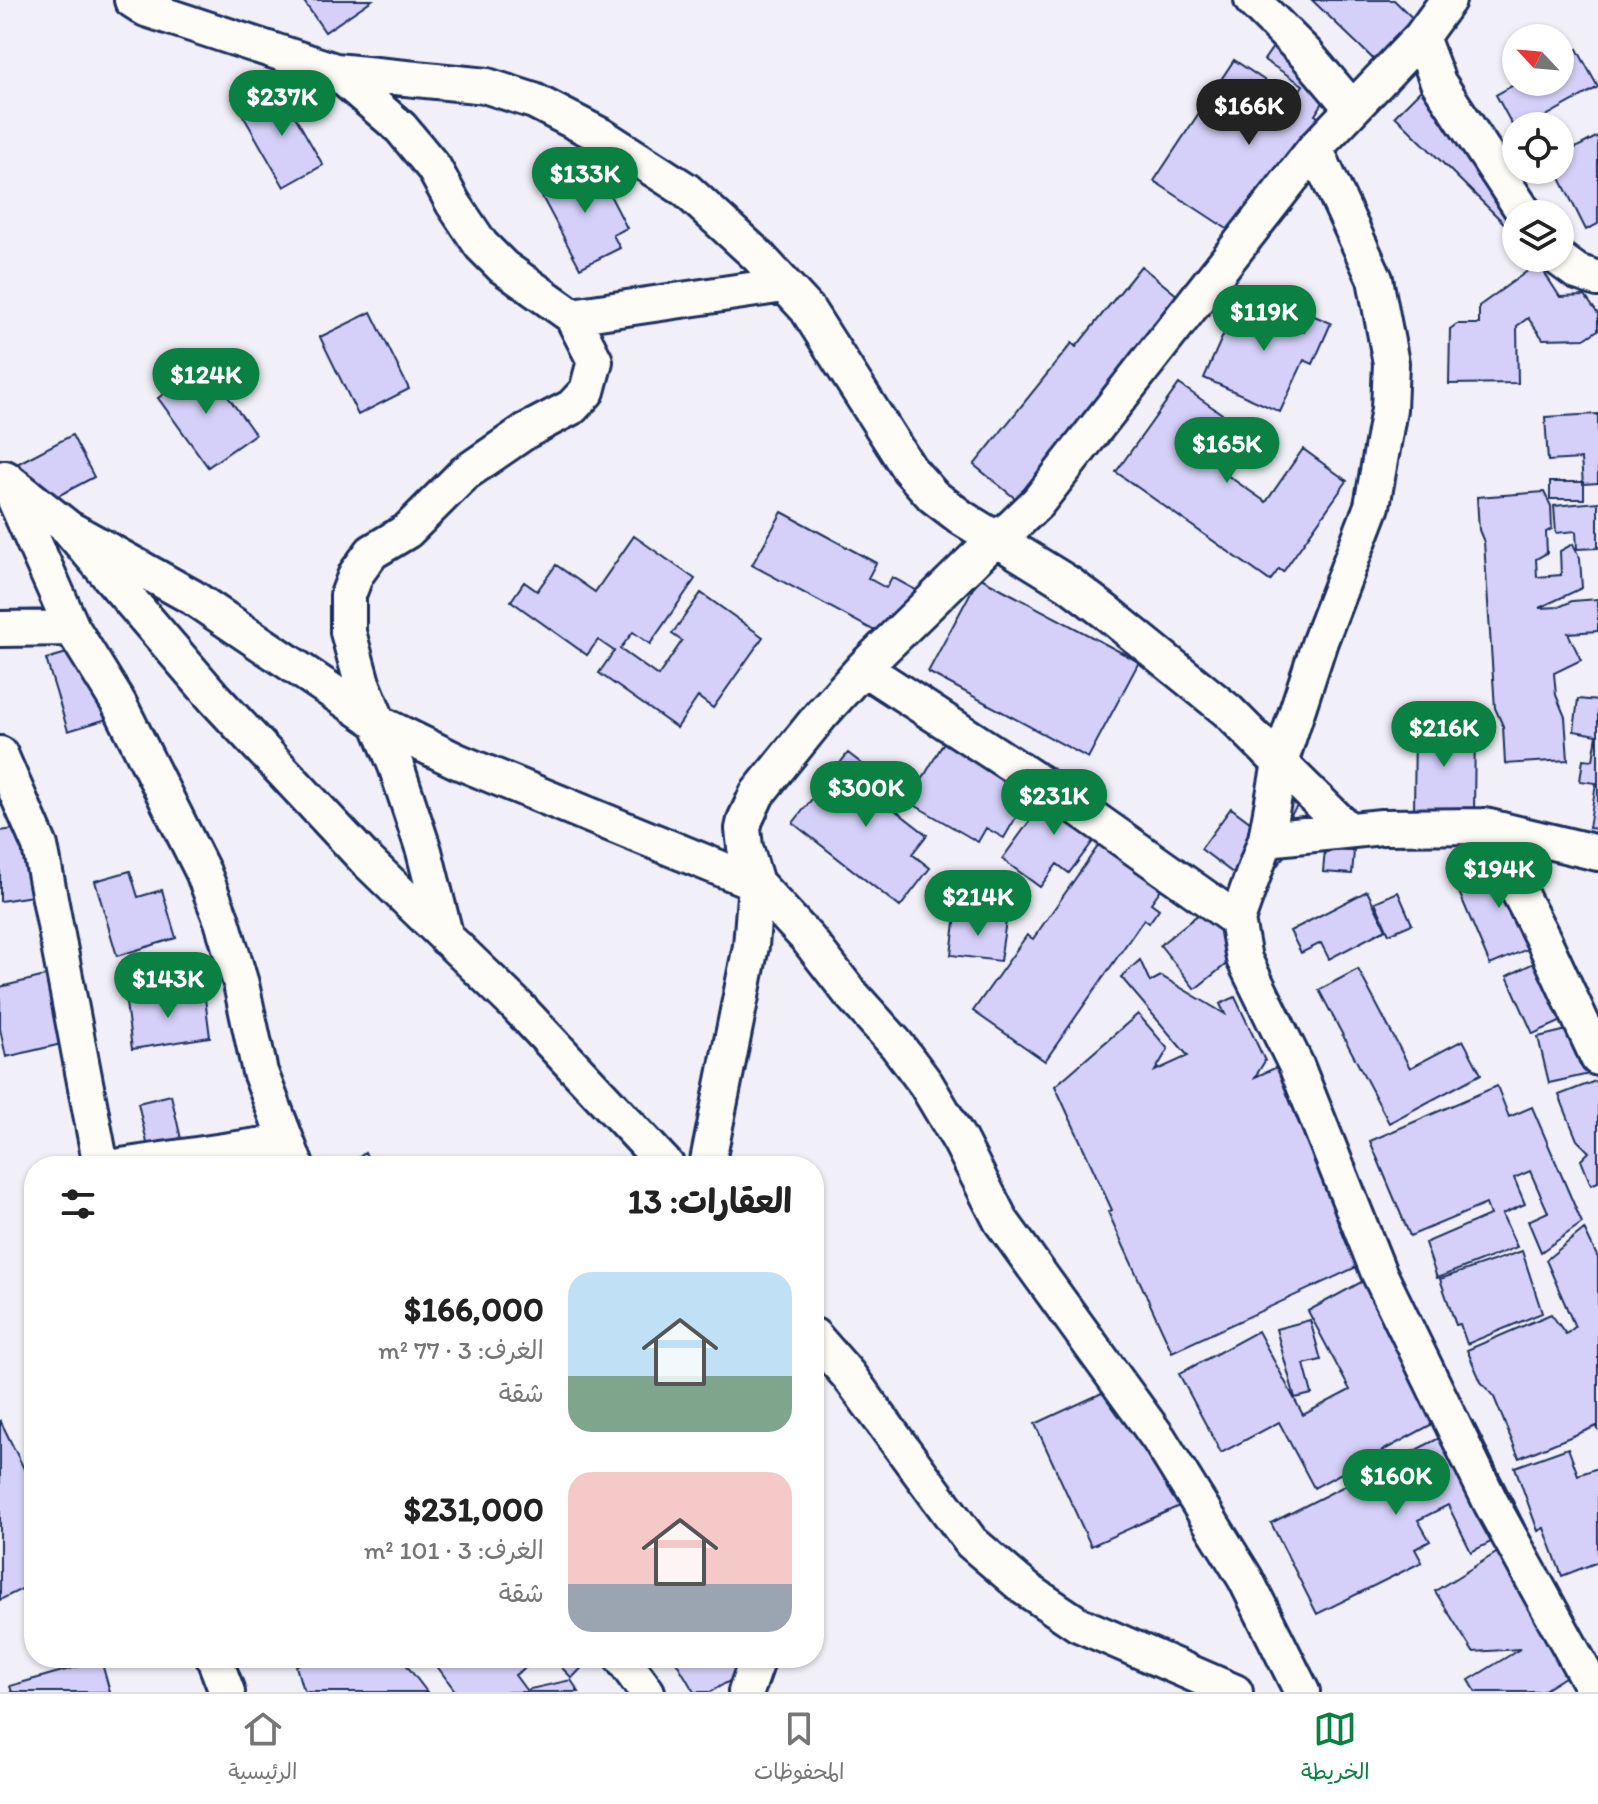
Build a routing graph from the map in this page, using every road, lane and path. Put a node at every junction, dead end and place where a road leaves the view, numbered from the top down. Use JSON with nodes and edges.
{"nodes":[{"id":1,"x":132,"y":0,"type":"edge"},
{"id":2,"x":1252,"y":0,"type":"edge"},
{"id":3,"x":1448,"y":0,"type":"edge"},
{"id":4,"x":1421,"y":37,"type":"junction"},
{"id":5,"x":335,"y":71,"type":"junction"},
{"id":6,"x":1352,"y":108,"type":"junction"},
{"id":7,"x":1315,"y":148,"type":"junction"},
{"id":8,"x":1516,"y":200,"type":"edge"},
{"id":9,"x":1574,"y":270,"type":"edge"},
{"id":10,"x":1598,"y":279,"type":"edge"},
{"id":11,"x":784,"y":285,"type":"junction"},
{"id":12,"x":572,"y":316,"type":"junction"},
{"id":13,"x":3,"y":474,"type":"edge"},
{"id":14,"x":68,"y":528,"type":"junction"},
{"id":15,"x":994,"y":540,"type":"junction"},
{"id":16,"x":72,"y":628,"type":"junction"},
{"id":17,"x":0,"y":629,"type":"edge"},
{"id":18,"x":863,"y":668,"type":"junction"},
{"id":19,"x":379,"y":723,"type":"junction"},
{"id":20,"x":0,"y":754,"type":"edge"},
{"id":21,"x":1280,"y":763,"type":"junction"},
{"id":22,"x":1485,"y":826,"type":"junction"},
{"id":23,"x":1348,"y":830,"type":"junction"},
{"id":24,"x":1266,"y":839,"type":"junction"},
{"id":25,"x":1598,"y":853,"type":"edge"},
{"id":26,"x":756,"y":883,"type":"junction"},
{"id":27,"x":1237,"y":920,"type":"junction"},
{"id":28,"x":446,"y":938,"type":"junction"},
{"id":29,"x":1598,"y":1058,"type":"edge"},
{"id":30,"x":290,"y":1154,"type":"edge"},
{"id":31,"x":99,"y":1156,"type":"edge"},
{"id":32,"x":262,"y":1156,"type":"edge"},
{"id":33,"x":658,"y":1156,"type":"edge"},
{"id":34,"x":709,"y":1156,"type":"edge"},
{"id":35,"x":824,"y":1347,"type":"edge"},
{"id":36,"x":218,"y":1668,"type":"edge"},
{"id":37,"x":629,"y":1668,"type":"edge"},
{"id":38,"x":754,"y":1668,"type":"edge"},
{"id":39,"x":227,"y":1692,"type":"edge"},
{"id":40,"x":647,"y":1692,"type":"edge"},
{"id":41,"x":746,"y":1692,"type":"edge"},
{"id":42,"x":1235,"y":1692,"type":"edge"},
{"id":43,"x":1302,"y":1692,"type":"edge"},
{"id":44,"x":1595,"y":1692,"type":"edge"}],
"edges":[{"from":1,"to":5,"type":"street"},
{"from":2,"to":6,"type":"street"},
{"from":3,"to":4,"type":"street"},
{"from":4,"to":6,"type":"street"},
{"from":4,"to":8,"type":"street"},
{"from":5,"to":11,"type":"street"},
{"from":5,"to":12,"type":"street"},
{"from":6,"to":7,"type":"street"},
{"from":7,"to":15,"type":"street"},
{"from":7,"to":21,"type":"street"},
{"from":9,"to":10,"type":"street"},
{"from":11,"to":12,"type":"street"},
{"from":11,"to":15,"type":"street"},
{"from":12,"to":19,"type":"street"},
{"from":13,"to":14,"type":"street"},
{"from":13,"to":16,"type":"street"},
{"from":14,"to":19,"type":"street"},
{"from":14,"to":28,"type":"street"},
{"from":15,"to":18,"type":"street"},
{"from":15,"to":21,"type":"street"},
{"from":16,"to":17,"type":"street"},
{"from":16,"to":30,"type":"street"},
{"from":18,"to":26,"type":"street"},
{"from":18,"to":27,"type":"street"},
{"from":19,"to":26,"type":"street"},
{"from":19,"to":28,"type":"street"},
{"from":20,"to":31,"type":"street"},
{"from":21,"to":23,"type":"street"},
{"from":21,"to":24,"type":"street"},
{"from":22,"to":23,"type":"street"},
{"from":22,"to":25,"type":"street"},
{"from":22,"to":29,"type":"street"},
{"from":23,"to":24,"type":"street"},
{"from":24,"to":27,"type":"street"},
{"from":26,"to":34,"type":"street"},
{"from":26,"to":43,"type":"street"},
{"from":27,"to":44,"type":"street"},
{"from":28,"to":33,"type":"street"},
{"from":30,"to":32,"type":"street"},
{"from":35,"to":42,"type":"street"},
{"from":36,"to":39,"type":"street"},
{"from":37,"to":40,"type":"street"},
{"from":38,"to":41,"type":"street"}]}
